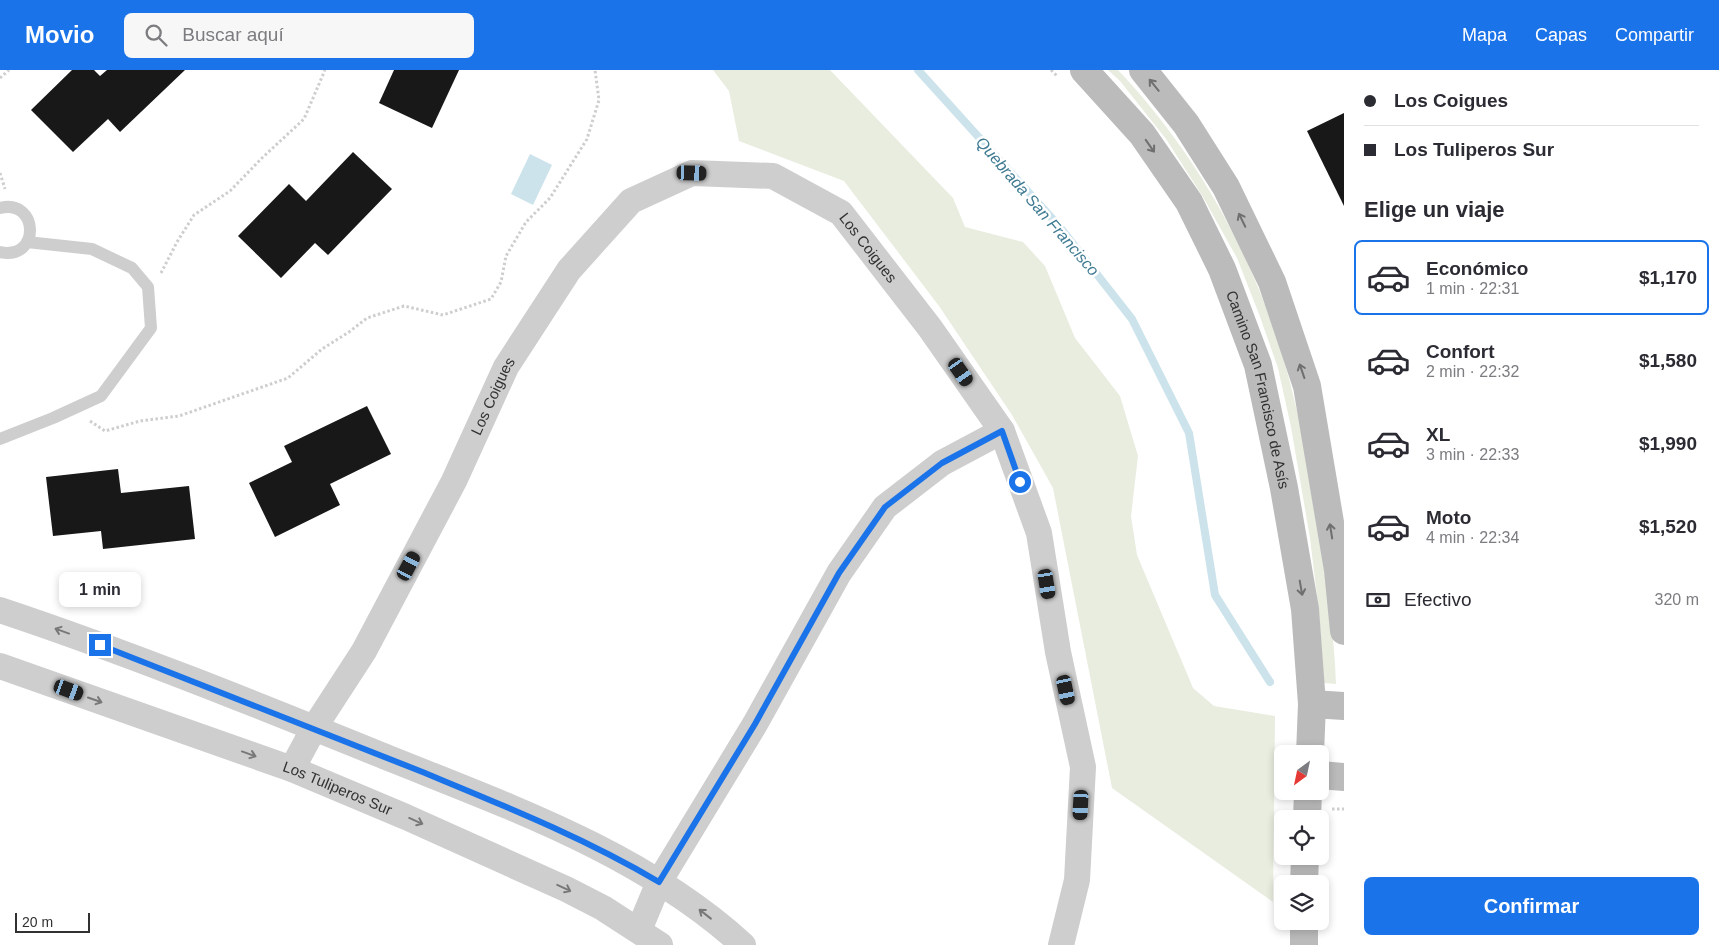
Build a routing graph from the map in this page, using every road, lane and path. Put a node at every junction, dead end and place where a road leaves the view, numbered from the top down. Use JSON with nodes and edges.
{"nodes":[{"id":1,"x":9,"y":70,"type":"edge"},
{"id":2,"x":325,"y":70,"type":"edge"},
{"id":3,"x":594,"y":70,"type":"edge"},
{"id":4,"x":1051,"y":70,"type":"edge"},
{"id":5,"x":1143,"y":70,"type":"edge"},
{"id":6,"x":1073,"y":76,"type":"edge"},
{"id":7,"x":0,"y":78,"type":"edge"},
{"id":8,"x":0,"y":208,"type":"edge"},
{"id":9,"x":27,"y":242,"type":"junction"},
{"id":10,"x":0,"y":252,"type":"edge"},
{"id":11,"x":148,"y":287,"type":"junction"},
{"id":12,"x":71,"y":409,"type":"junction"},
{"id":13,"x":1002,"y":431,"type":"junction"},
{"id":14,"x":0,"y":439,"type":"edge"},
{"id":15,"x":0,"y":610,"type":"edge"},
{"id":16,"x":1344,"y":631,"type":"edge"},
{"id":17,"x":0,"y":666,"type":"edge"},
{"id":18,"x":1312,"y":704,"type":"junction"},
{"id":19,"x":1344,"y":706,"type":"edge"},
{"id":20,"x":314,"y":728,"type":"junction"},
{"id":21,"x":1310,"y":745,"type":"edge"},
{"id":22,"x":292,"y":769,"type":"junction"},
{"id":23,"x":1329,"y":775,"type":"edge"},
{"id":24,"x":1344,"y":777,"type":"edge"},
{"id":25,"x":659,"y":882,"type":"junction"},
{"id":26,"x":1304,"y":930,"type":"edge"},
{"id":27,"x":649,"y":938,"type":"edge"},
{"id":28,"x":743,"y":945,"type":"edge"},
{"id":29,"x":1061,"y":945,"type":"edge"},
{"id":30,"x":1304,"y":945,"type":"edge"}],
"edges":[{"from":1,"to":7,"type":"path"},
{"from":2,"to":11,"type":"path"},
{"from":3,"to":12,"type":"path"},
{"from":4,"to":6,"type":"path"},
{"from":16,"to":5,"type":"main road","one_way":true},
{"from":6,"to":18,"type":"main road","name":"Camino San Francisco de Asís","one_way":true},
{"from":8,"to":9,"type":"lane"},
{"from":9,"to":10,"type":"lane"},
{"from":9,"to":11,"type":"lane"},
{"from":11,"to":12,"type":"lane"},
{"from":12,"to":14,"type":"lane"},
{"from":13,"to":20,"type":"street","name":"Los Coigues"},
{"from":13,"to":25,"type":"street"},
{"from":13,"to":29,"type":"street","name":"Los Coigues"},
{"from":20,"to":15,"type":"street","one_way":true},
{"from":17,"to":22,"type":"street","name":"Los Tuliperos Sur","one_way":true},
{"from":18,"to":19,"type":"main road"},
{"from":18,"to":21,"type":"main road","name":"Camino San Francisco de Asís"},
{"from":20,"to":22,"type":"street","name":"Los Coigues"},
{"from":20,"to":25,"type":"street"},
{"from":22,"to":27,"type":"street","name":"Los Tuliperos Sur","one_way":true},
{"from":23,"to":24,"type":"main road"},
{"from":25,"to":27,"type":"street"},
{"from":28,"to":25,"type":"street","one_way":true},
{"from":26,"to":30,"type":"main road"}]}
